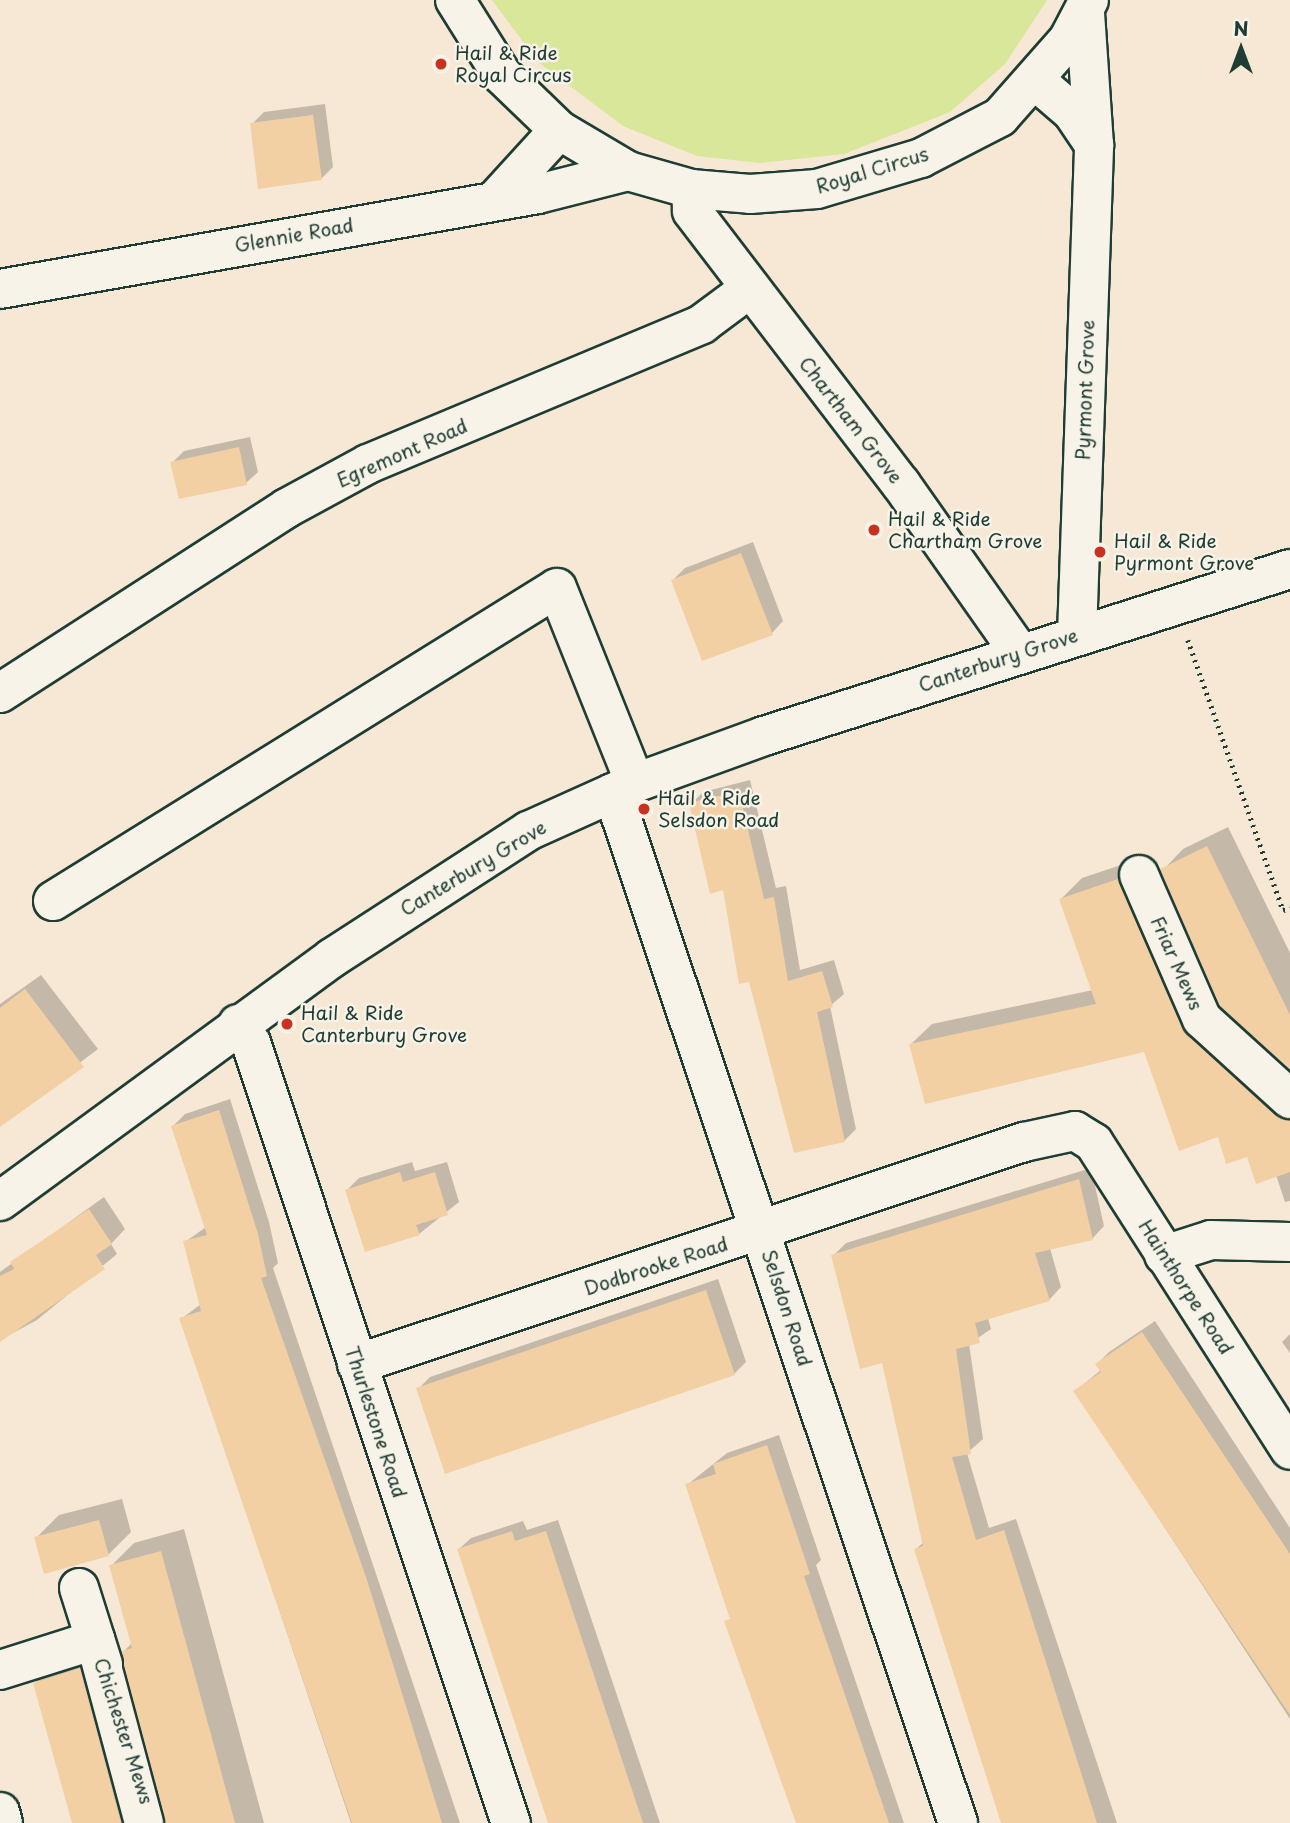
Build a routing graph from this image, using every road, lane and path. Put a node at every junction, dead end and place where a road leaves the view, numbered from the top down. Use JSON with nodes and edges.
{"nodes":[{"id":1,"x":455,"y":0,"type":"edge"},
{"id":2,"x":1087,"y":6,"type":"edge"},
{"id":3,"x":1036,"y":80,"type":"junction"},
{"id":4,"x":559,"y":130,"type":"junction"},
{"id":5,"x":1094,"y":145,"type":"junction"},
{"id":6,"x":628,"y":171,"type":"junction"},
{"id":7,"x":691,"y":189,"type":"junction"},
{"id":8,"x":496,"y":198,"type":"junction"},
{"id":9,"x":0,"y":289,"type":"edge"},
{"id":10,"x":749,"y":289,"type":"junction"},
{"id":11,"x":1290,"y":569,"type":"edge"},
{"id":12,"x":1176,"y":602,"type":"junction"},
{"id":13,"x":1077,"y":635,"type":"junction"},
{"id":14,"x":1018,"y":652,"type":"junction"},
{"id":15,"x":0,"y":693,"type":"edge"},
{"id":16,"x":624,"y":788,"type":"junction"},
{"id":17,"x":1139,"y":875,"type":"dead end"},
{"id":18,"x":53,"y":901,"type":"dead end"},
{"id":19,"x":1290,"y":908,"type":"edge"},
{"id":20,"x":238,"y":1024,"type":"junction"},
{"id":21,"x":1290,"y":1099,"type":"edge"},
{"id":22,"x":1075,"y":1131,"type":"joint"},
{"id":23,"x":0,"y":1201,"type":"edge"},
{"id":24,"x":761,"y":1230,"type":"junction"},
{"id":25,"x":1290,"y":1242,"type":"edge"},
{"id":26,"x":1164,"y":1255,"type":"junction"},
{"id":27,"x":357,"y":1364,"type":"junction"},
{"id":28,"x":1290,"y":1450,"type":"edge"},
{"id":29,"x":79,"y":1588,"type":"dead end"},
{"id":30,"x":95,"y":1640,"type":"junction"},
{"id":31,"x":0,"y":1670,"type":"edge"},
{"id":32,"x":0,"y":1812,"type":"edge"},
{"id":33,"x":4,"y":1823,"type":"edge"},
{"id":34,"x":144,"y":1823,"type":"edge"},
{"id":35,"x":153,"y":1823,"type":"edge"},
{"id":36,"x":510,"y":1823,"type":"edge"},
{"id":37,"x":958,"y":1823,"type":"edge"}],
"edges":[{"from":1,"to":4,"type":"street","name":"Royal Circus"},
{"from":2,"to":3,"type":"street","name":"Royal Circus"},
{"from":2,"to":5,"type":"street","name":"Pyrmont Grove"},
{"from":3,"to":5,"type":"street"},
{"from":3,"to":7,"type":"street","name":"Royal Circus"},
{"from":4,"to":6,"type":"street","name":"Royal Circus"},
{"from":4,"to":8,"type":"street"},
{"from":5,"to":13,"type":"street","name":"Pyrmont Grove"},
{"from":6,"to":7,"type":"street","name":"Royal Circus"},
{"from":6,"to":8,"type":"street","name":"Glennie Road"},
{"from":7,"to":10,"type":"street","name":"Chartham Grove"},
{"from":8,"to":9,"type":"street","name":"Glennie Road"},
{"from":10,"to":14,"type":"street","name":"Chartham Grove"},
{"from":10,"to":15,"type":"street","name":"Egremont Road"},
{"from":11,"to":12,"type":"street","name":"Canterbury Grove"},
{"from":12,"to":13,"type":"street","name":"Canterbury Grove"},
{"from":12,"to":19,"type":"path"},
{"from":13,"to":14,"type":"street","name":"Canterbury Grove"},
{"from":14,"to":16,"type":"street","name":"Canterbury Grove"},
{"from":16,"to":18,"type":"street","name":"Selsdon Road"},
{"from":16,"to":20,"type":"street","name":"Canterbury Grove"},
{"from":16,"to":24,"type":"street","name":"Selsdon Road"},
{"from":17,"to":21,"type":"street","name":"Friar Mews"},
{"from":20,"to":23,"type":"street","name":"Canterbury Grove"},
{"from":20,"to":27,"type":"street","name":"Thurlestone Road"},
{"from":22,"to":24,"type":"street","name":"Dodbrooke Road"},
{"from":22,"to":26,"type":"street","name":"Hainthorpe Road"},
{"from":24,"to":27,"type":"street","name":"Dodbrooke Road"},
{"from":24,"to":37,"type":"street","name":"Selsdon Road"},
{"from":25,"to":26,"type":"street"},
{"from":26,"to":28,"type":"street","name":"Hainthorpe Road"},
{"from":27,"to":36,"type":"street","name":"Thurlestone Road"},
{"from":29,"to":30,"type":"street","name":"Chichester Mews"},
{"from":30,"to":31,"type":"street","name":"Chichester Mews"},
{"from":30,"to":34,"type":"street","name":"Chichester Mews"},
{"from":30,"to":35,"type":"street","name":"Chichester Mews"},
{"from":32,"to":33,"type":"street"}]}
